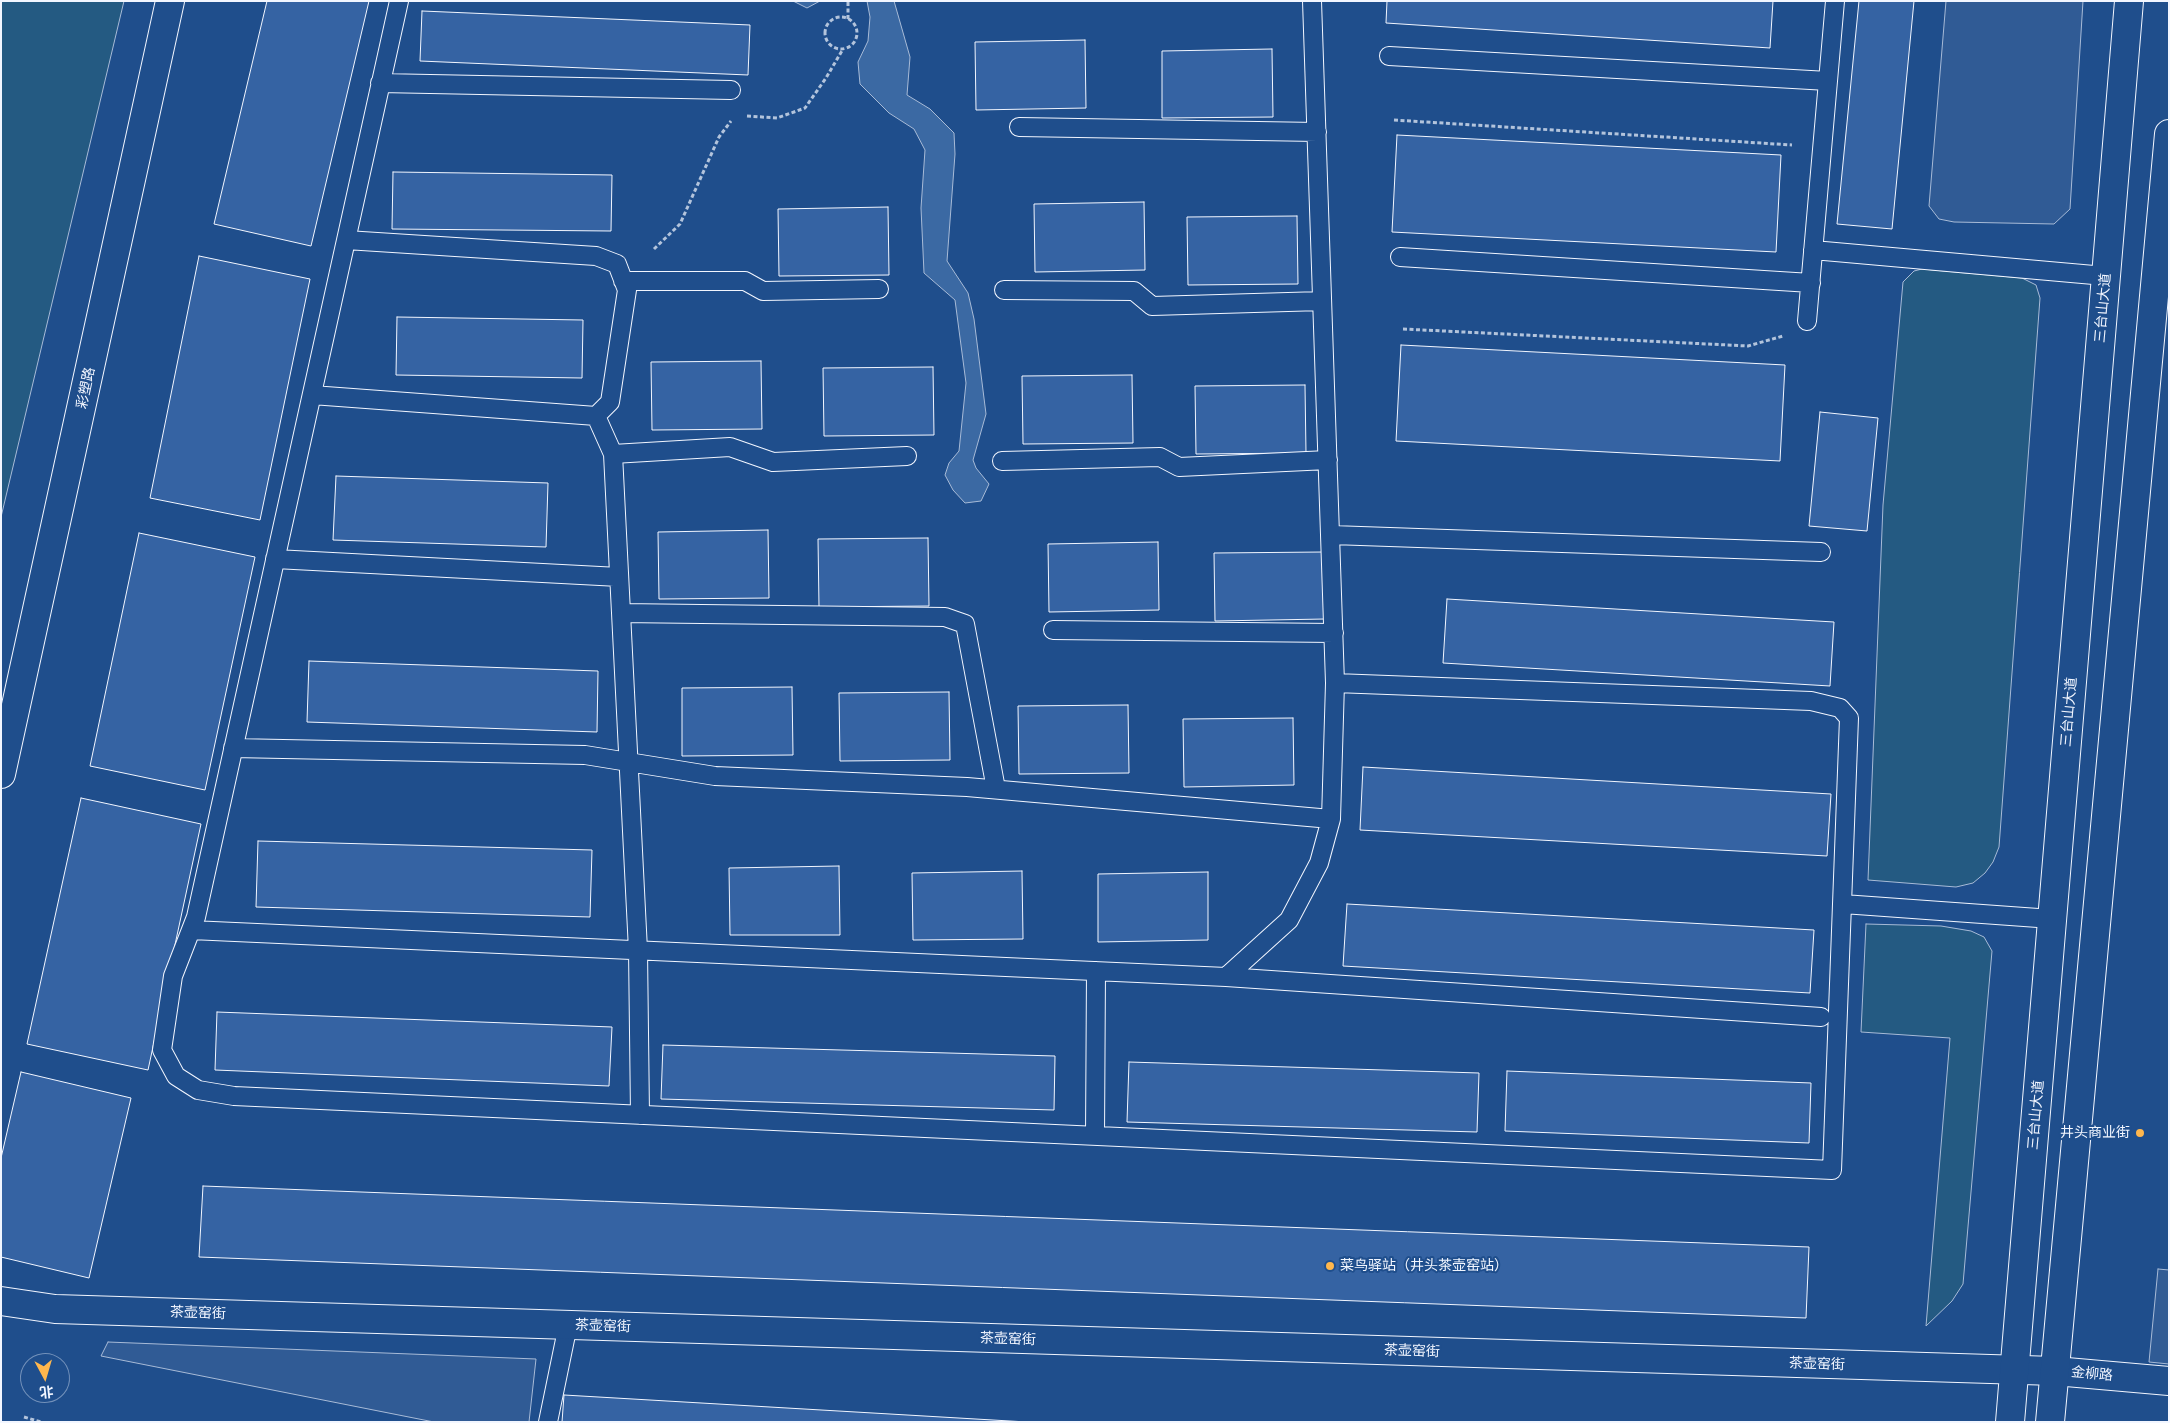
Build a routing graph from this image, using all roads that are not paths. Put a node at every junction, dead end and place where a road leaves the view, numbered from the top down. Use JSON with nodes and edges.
{"nodes":[{"id":1,"x":170,"y":1,"type":"edge"},
{"id":2,"x":399,"y":1,"type":"edge"},
{"id":3,"x":1312,"y":1,"type":"edge"},
{"id":4,"x":1835,"y":1,"type":"edge"},
{"id":5,"x":2128,"y":1,"type":"edge"},
{"id":6,"x":1389,"y":56,"type":"dead end"},
{"id":7,"x":1828,"y":81,"type":"junction"},
{"id":8,"x":380,"y":83,"type":"junction"},
{"id":9,"x":730,"y":90,"type":"dead end"},
{"id":10,"x":1019,"y":127,"type":"dead end"},
{"id":11,"x":1317,"y":132,"type":"junction"},
{"id":12,"x":2169,"y":134,"type":"edge"},
{"id":13,"x":346,"y":240,"type":"junction"},
{"id":14,"x":1813,"y":250,"type":"junction"},
{"id":15,"x":1400,"y":257,"type":"dead end"},
{"id":16,"x":620,"y":272,"type":"junction"},
{"id":17,"x":2106,"y":276,"type":"junction"},
{"id":18,"x":1811,"y":284,"type":"junction"},
{"id":19,"x":878,"y":289,"type":"dead end"},
{"id":20,"x":1004,"y":290,"type":"dead end"},
{"id":21,"x":1322,"y":300,"type":"junction"},
{"id":22,"x":1807,"y":321,"type":"road end"},
{"id":23,"x":312,"y":395,"type":"junction"},
{"id":24,"x":596,"y":416,"type":"junction"},
{"id":25,"x":613,"y":454,"type":"junction"},
{"id":26,"x":907,"y":456,"type":"dead end"},
{"id":27,"x":1328,"y":460,"type":"junction"},
{"id":28,"x":1002,"y":461,"type":"dead end"},
{"id":29,"x":1332,"y":536,"type":"junction"},
{"id":30,"x":1821,"y":552,"type":"dead end"},
{"id":31,"x":276,"y":559,"type":"junction"},
{"id":32,"x":619,"y":577,"type":"junction"},
{"id":33,"x":621,"y":614,"type":"junction"},
{"id":34,"x":1053,"y":630,"type":"dead end"},
{"id":35,"x":1334,"y":633,"type":"junction"},
{"id":36,"x":1335,"y":683,"type":"junction"},
{"id":37,"x":233,"y":748,"type":"junction"},
{"id":38,"x":629,"y":762,"type":"junction"},
{"id":39,"x":1,"y":774,"type":"edge"},
{"id":40,"x":996,"y":789,"type":"junction"},
{"id":41,"x":1331,"y":819,"type":"junction"},
{"id":42,"x":1843,"y":904,"type":"junction"},
{"id":43,"x":2052,"y":919,"type":"junction"},
{"id":44,"x":191,"y":930,"type":"junction"},
{"id":45,"x":638,"y":950,"type":"junction"},
{"id":46,"x":1096,"y":971,"type":"junction"},
{"id":47,"x":1226,"y":977,"type":"junction"},
{"id":48,"x":1821,"y":1017,"type":"dead end"},
{"id":49,"x":640,"y":1115,"type":"junction"},
{"id":50,"x":1095,"y":1136,"type":"junction"},
{"id":51,"x":1,"y":1301,"type":"edge"},
{"id":52,"x":568,"y":1325,"type":"junction"},
{"id":53,"x":2014,"y":1370,"type":"junction"},
{"id":54,"x":2055,"y":1371,"type":"junction"},
{"id":55,"x":2169,"y":1381,"type":"edge"},
{"id":56,"x":548,"y":1422,"type":"edge"},
{"id":57,"x":2010,"y":1422,"type":"edge"},
{"id":58,"x":2050,"y":1422,"type":"edge"}],
"edges":[{"from":1,"to":39,"type":"street","name":"彩塑路"},
{"from":2,"to":8,"type":"lane"},
{"from":3,"to":11,"type":"lane"},
{"from":4,"to":7,"type":"lane"},
{"from":5,"to":17,"type":"street","name":"三台山大道"},
{"from":6,"to":7,"type":"lane"},
{"from":7,"to":14,"type":"lane"},
{"from":8,"to":9,"type":"lane"},
{"from":8,"to":13,"type":"lane"},
{"from":10,"to":11,"type":"lane"},
{"from":11,"to":21,"type":"lane"},
{"from":12,"to":54,"type":"street"},
{"from":13,"to":16,"type":"lane"},
{"from":13,"to":23,"type":"lane"},
{"from":14,"to":17,"type":"lane"},
{"from":14,"to":18,"type":"lane"},
{"from":15,"to":18,"type":"lane"},
{"from":16,"to":19,"type":"lane"},
{"from":16,"to":24,"type":"lane"},
{"from":17,"to":43,"type":"street","name":"三台山大道"},
{"from":18,"to":22,"type":"lane"},
{"from":20,"to":21,"type":"lane"},
{"from":21,"to":27,"type":"lane"},
{"from":23,"to":24,"type":"lane"},
{"from":23,"to":31,"type":"lane"},
{"from":24,"to":25,"type":"lane"},
{"from":25,"to":26,"type":"lane"},
{"from":25,"to":32,"type":"lane"},
{"from":27,"to":28,"type":"lane"},
{"from":27,"to":29,"type":"lane"},
{"from":29,"to":30,"type":"lane"},
{"from":29,"to":35,"type":"lane"},
{"from":31,"to":32,"type":"lane"},
{"from":31,"to":37,"type":"lane"},
{"from":32,"to":33,"type":"lane"},
{"from":33,"to":38,"type":"lane"},
{"from":33,"to":40,"type":"lane"},
{"from":34,"to":35,"type":"lane"},
{"from":35,"to":36,"type":"lane"},
{"from":36,"to":41,"type":"lane"},
{"from":36,"to":42,"type":"lane"},
{"from":37,"to":38,"type":"lane"},
{"from":37,"to":44,"type":"lane"},
{"from":38,"to":40,"type":"lane"},
{"from":38,"to":45,"type":"lane"},
{"from":40,"to":41,"type":"lane"},
{"from":41,"to":47,"type":"lane"},
{"from":42,"to":43,"type":"lane"},
{"from":42,"to":50,"type":"lane"},
{"from":43,"to":53,"type":"street","name":"三台山大道"},
{"from":44,"to":45,"type":"lane"},
{"from":44,"to":49,"type":"lane"},
{"from":45,"to":46,"type":"lane"},
{"from":45,"to":49,"type":"lane"},
{"from":46,"to":47,"type":"lane"},
{"from":46,"to":50,"type":"lane"},
{"from":47,"to":48,"type":"lane"},
{"from":49,"to":50,"type":"lane"},
{"from":51,"to":52,"type":"street","name":"茶壶窑街"},
{"from":52,"to":53,"type":"street","name":"茶壶窑街"},
{"from":52,"to":56,"type":"lane"},
{"from":53,"to":54,"type":"street","name":"金柳路"},
{"from":53,"to":57,"type":"street","name":"三台山大道"},
{"from":54,"to":55,"type":"street","name":"金柳路"},
{"from":54,"to":58,"type":"street"}]}
